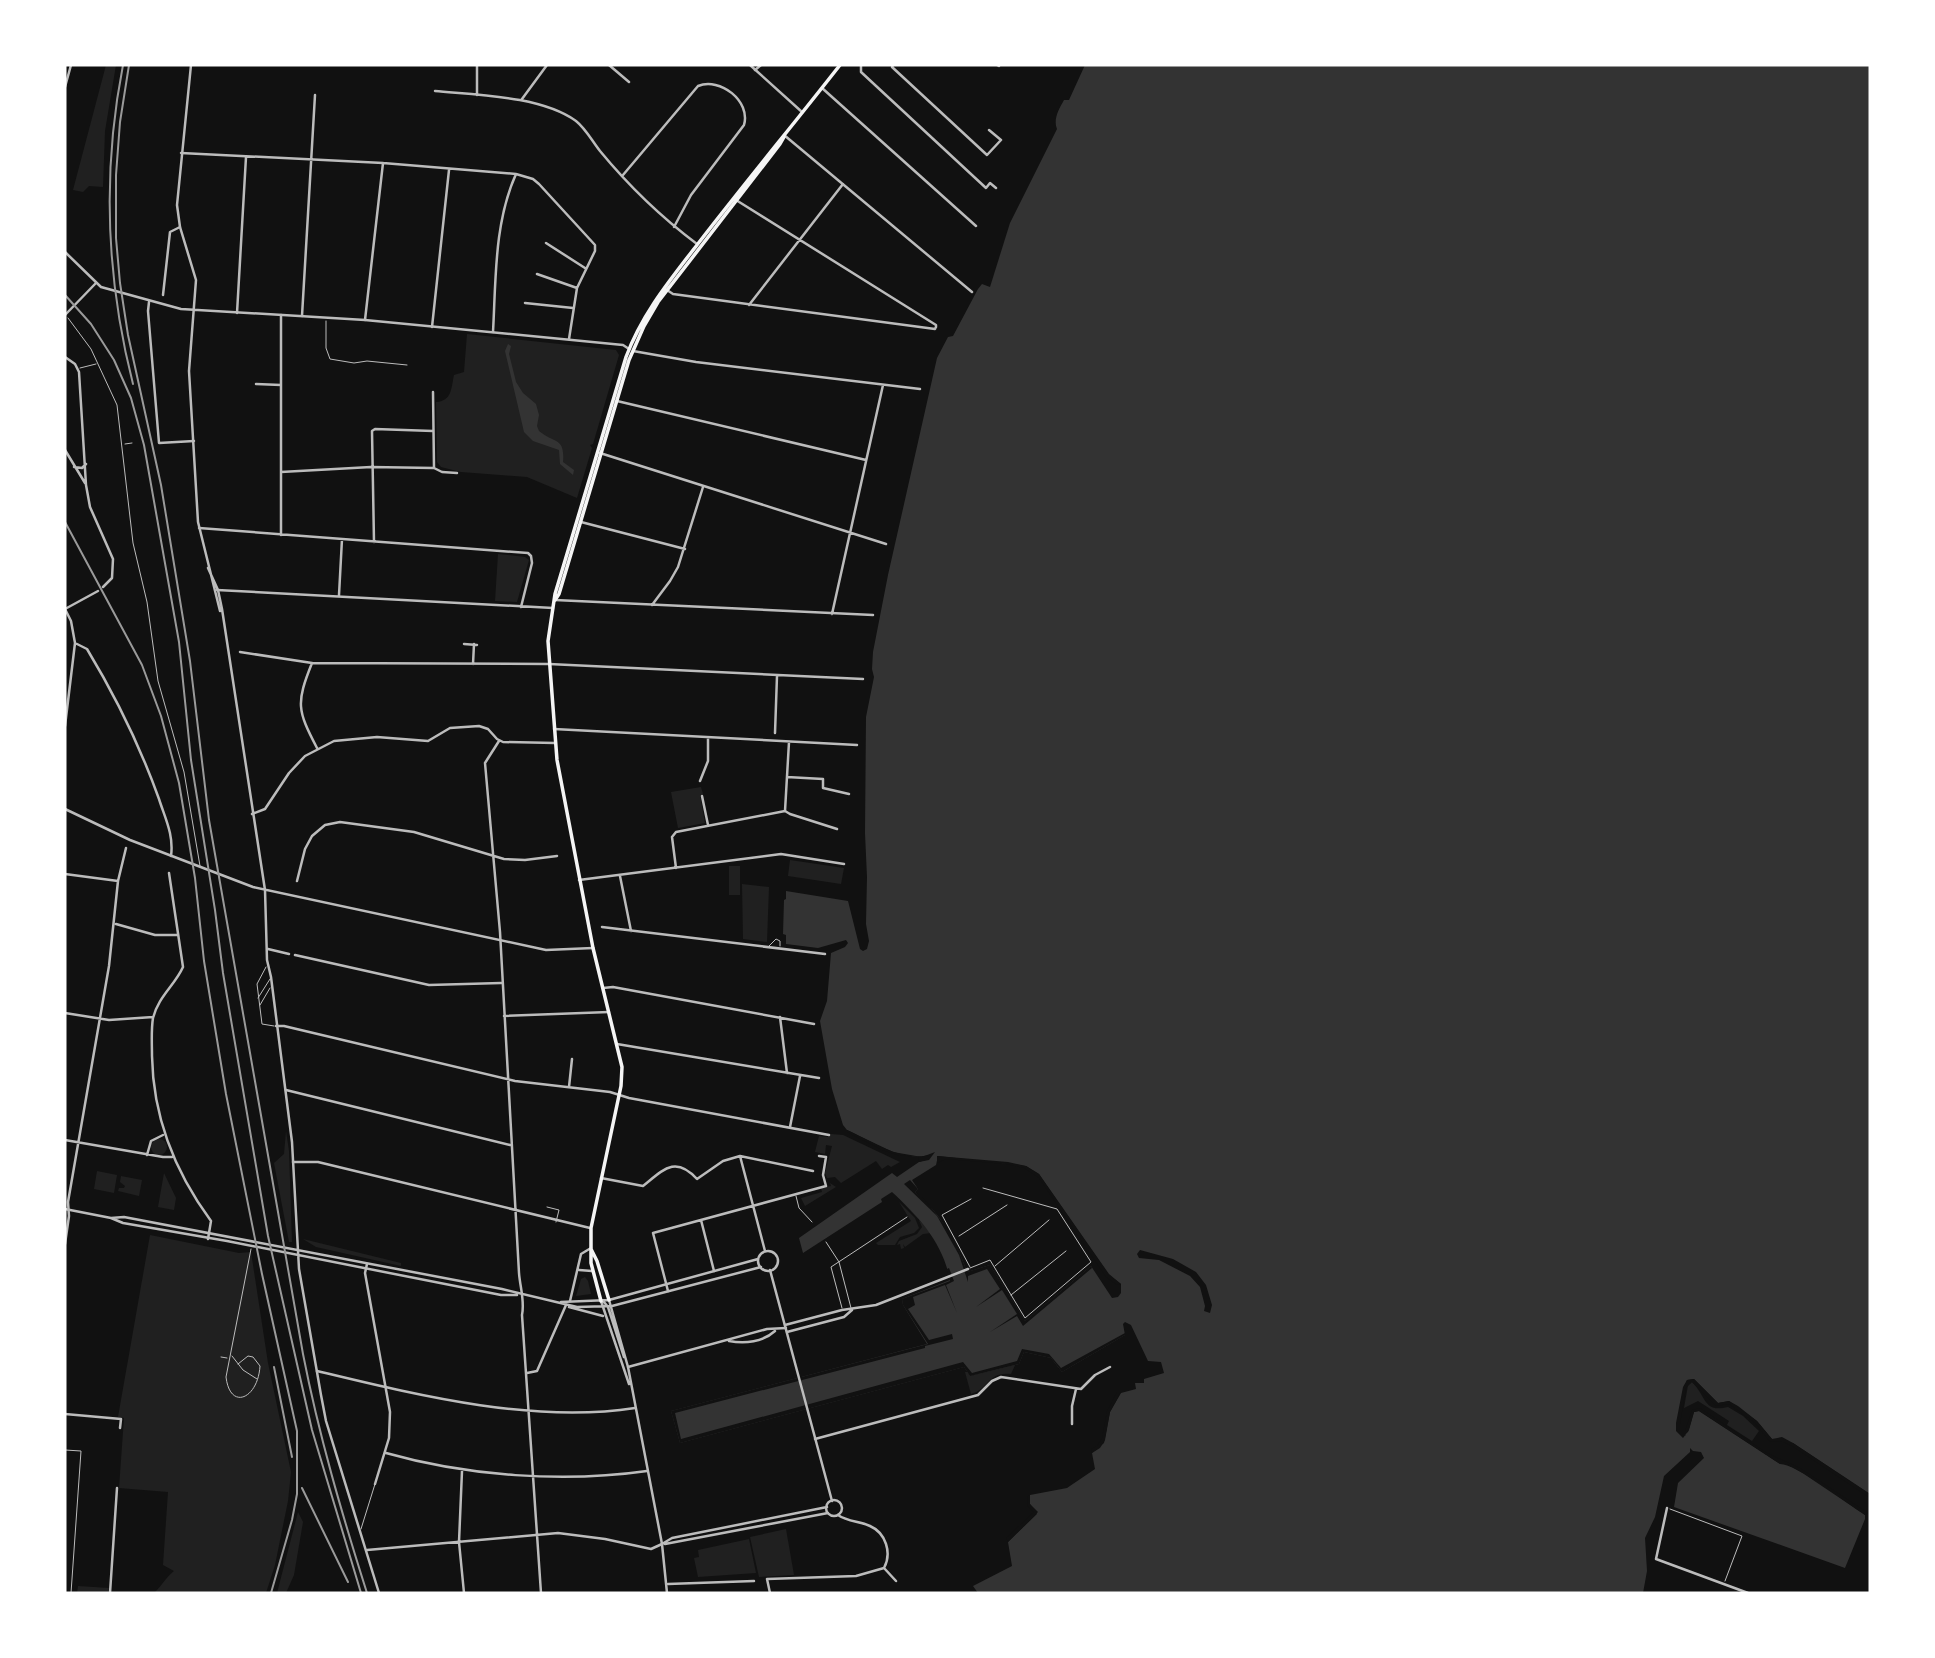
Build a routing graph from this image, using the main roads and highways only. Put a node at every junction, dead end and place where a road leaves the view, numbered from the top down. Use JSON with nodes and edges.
{"nodes":[{"id":1,"x":840,"y":65,"type":"edge"},
{"id":2,"x":734,"y":199,"type":"junction"},
{"id":3,"x":631,"y":350,"type":"junction"},
{"id":4,"x":599,"y":453,"type":"junction"},
{"id":5,"x":555,"y":600,"type":"junction"},
{"id":6,"x":591,"y":1248,"type":"junction"},
{"id":7,"x":609,"y":1300,"type":"road end"},
{"id":8,"x":601,"y":1301,"type":"road end"}],
"edges":[{"from":1,"to":2,"type":"main road"},
{"from":2,"to":3,"type":"main road"},
{"from":2,"to":3,"type":"main road"},
{"from":3,"to":4,"type":"main road"},
{"from":3,"to":4,"type":"main road"},
{"from":4,"to":5,"type":"main road"},
{"from":4,"to":5,"type":"main road"},
{"from":5,"to":6,"type":"main road"},
{"from":6,"to":7,"type":"main road"},
{"from":6,"to":8,"type":"main road"}]}
